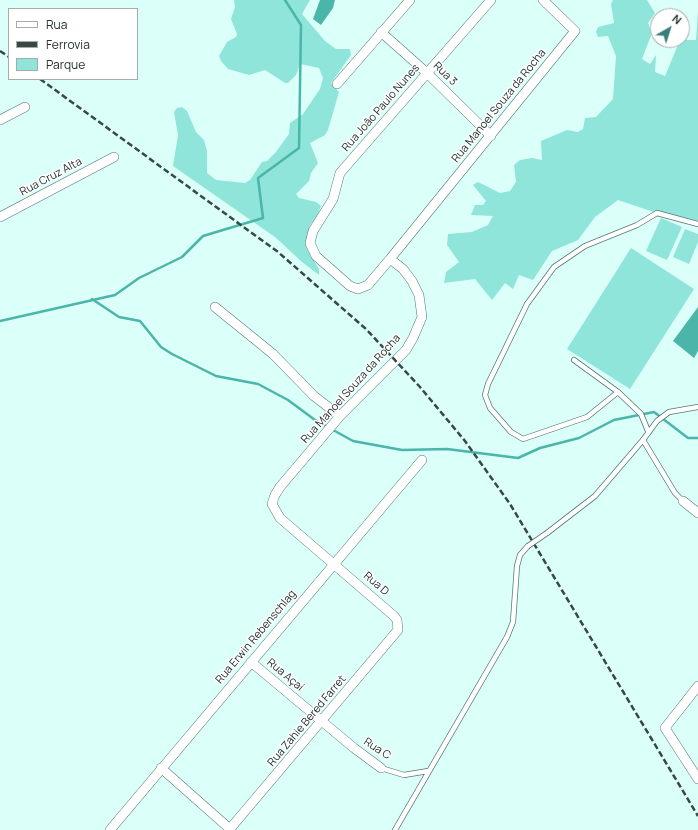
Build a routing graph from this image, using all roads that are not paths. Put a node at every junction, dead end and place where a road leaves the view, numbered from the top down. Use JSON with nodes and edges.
{"nodes":[{"id":1,"x":410,"y":0,"type":"edge"},
{"id":2,"x":491,"y":0,"type":"edge"},
{"id":3,"x":543,"y":0,"type":"edge"},
{"id":4,"x":381,"y":32,"type":"junction"},
{"id":5,"x":427,"y":73,"type":"junction"},
{"id":6,"x":337,"y":84,"type":"dead end"},
{"id":7,"x":25,"y":107,"type":"dead end"},
{"id":8,"x":0,"y":120,"type":"edge"},
{"id":9,"x":491,"y":136,"type":"junction"},
{"id":10,"x":114,"y":157,"type":"dead end"},
{"id":11,"x":0,"y":217,"type":"edge"},
{"id":12,"x":698,"y":224,"type":"edge"},
{"id":13,"x":390,"y":259,"type":"junction"},
{"id":14,"x":215,"y":307,"type":"dead end"},
{"id":15,"x":574,"y":360,"type":"dead end"},
{"id":16,"x":618,"y":392,"type":"junction"},
{"id":17,"x":698,"y":407,"type":"edge"},
{"id":18,"x":340,"y":416,"type":"junction"},
{"id":19,"x":648,"y":431,"type":"junction"},
{"id":20,"x":643,"y":440,"type":"junction"},
{"id":21,"x":422,"y":460,"type":"dead end"},
{"id":22,"x":683,"y":501,"type":"joint"},
{"id":23,"x":698,"y":513,"type":"edge"},
{"id":24,"x":334,"y":564,"type":"junction"},
{"id":25,"x":398,"y":625,"type":"joint"},
{"id":26,"x":251,"y":662,"type":"junction"},
{"id":27,"x":698,"y":686,"type":"edge"},
{"id":28,"x":322,"y":722,"type":"junction"},
{"id":29,"x":161,"y":768,"type":"junction"},
{"id":30,"x":381,"y":768,"type":"joint"},
{"id":31,"x":428,"y":771,"type":"junction"},
{"id":32,"x":698,"y":779,"type":"edge"},
{"id":33,"x":230,"y":829,"type":"edge"},
{"id":34,"x":110,"y":830,"type":"edge"},
{"id":35,"x":395,"y":830,"type":"edge"}],
"edges":[{"from":1,"to":4,"type":"street"},
{"from":2,"to":5,"type":"street","name":"Rua João Paulo Nunes"},
{"from":3,"to":9,"type":"street","name":"Rua Manoel Souza da Rocha"},
{"from":4,"to":5,"type":"street","name":"Rua 3"},
{"from":4,"to":6,"type":"street"},
{"from":5,"to":9,"type":"street","name":"Rua 3"},
{"from":5,"to":13,"type":"street","name":"Rua João Paulo Nunes"},
{"from":7,"to":8,"type":"street"},
{"from":9,"to":13,"type":"street","name":"Rua Manoel Souza da Rocha"},
{"from":10,"to":11,"type":"street","name":"Rua Cruz Alta"},
{"from":12,"to":16,"type":"lane"},
{"from":13,"to":18,"type":"street","name":"Rua Manoel Souza da Rocha"},
{"from":14,"to":18,"type":"street"},
{"from":15,"to":16,"type":"lane"},
{"from":16,"to":19,"type":"lane"},
{"from":17,"to":19,"type":"lane"},
{"from":18,"to":24,"type":"street","name":"Rua Manoel Souza da Rocha"},
{"from":19,"to":20,"type":"lane"},
{"from":20,"to":22,"type":"lane"},
{"from":20,"to":31,"type":"lane","bridge":true},
{"from":21,"to":24,"type":"street","name":"Rua Erwin Rebenschlag"},
{"from":22,"to":23,"type":"street"},
{"from":24,"to":25,"type":"street","name":"Rua D"},
{"from":24,"to":26,"type":"street","name":"Rua Erwin Rebenschlag"},
{"from":25,"to":28,"type":"street","name":"Rua Zahie Bered Farret"},
{"from":26,"to":28,"type":"street","name":"Rua Açaí"},
{"from":26,"to":29,"type":"street","name":"Rua Erwin Rebenschlag"},
{"from":27,"to":32,"type":"street"},
{"from":28,"to":30,"type":"street","name":"Rua C"},
{"from":28,"to":33,"type":"street","name":"Rua Zahie Bered Farret"},
{"from":29,"to":33,"type":"street"},
{"from":29,"to":34,"type":"street","name":"Rua Erwin Rebenschlag"},
{"from":30,"to":31,"type":"lane","name":"Rua C"},
{"from":31,"to":35,"type":"lane"}]}
